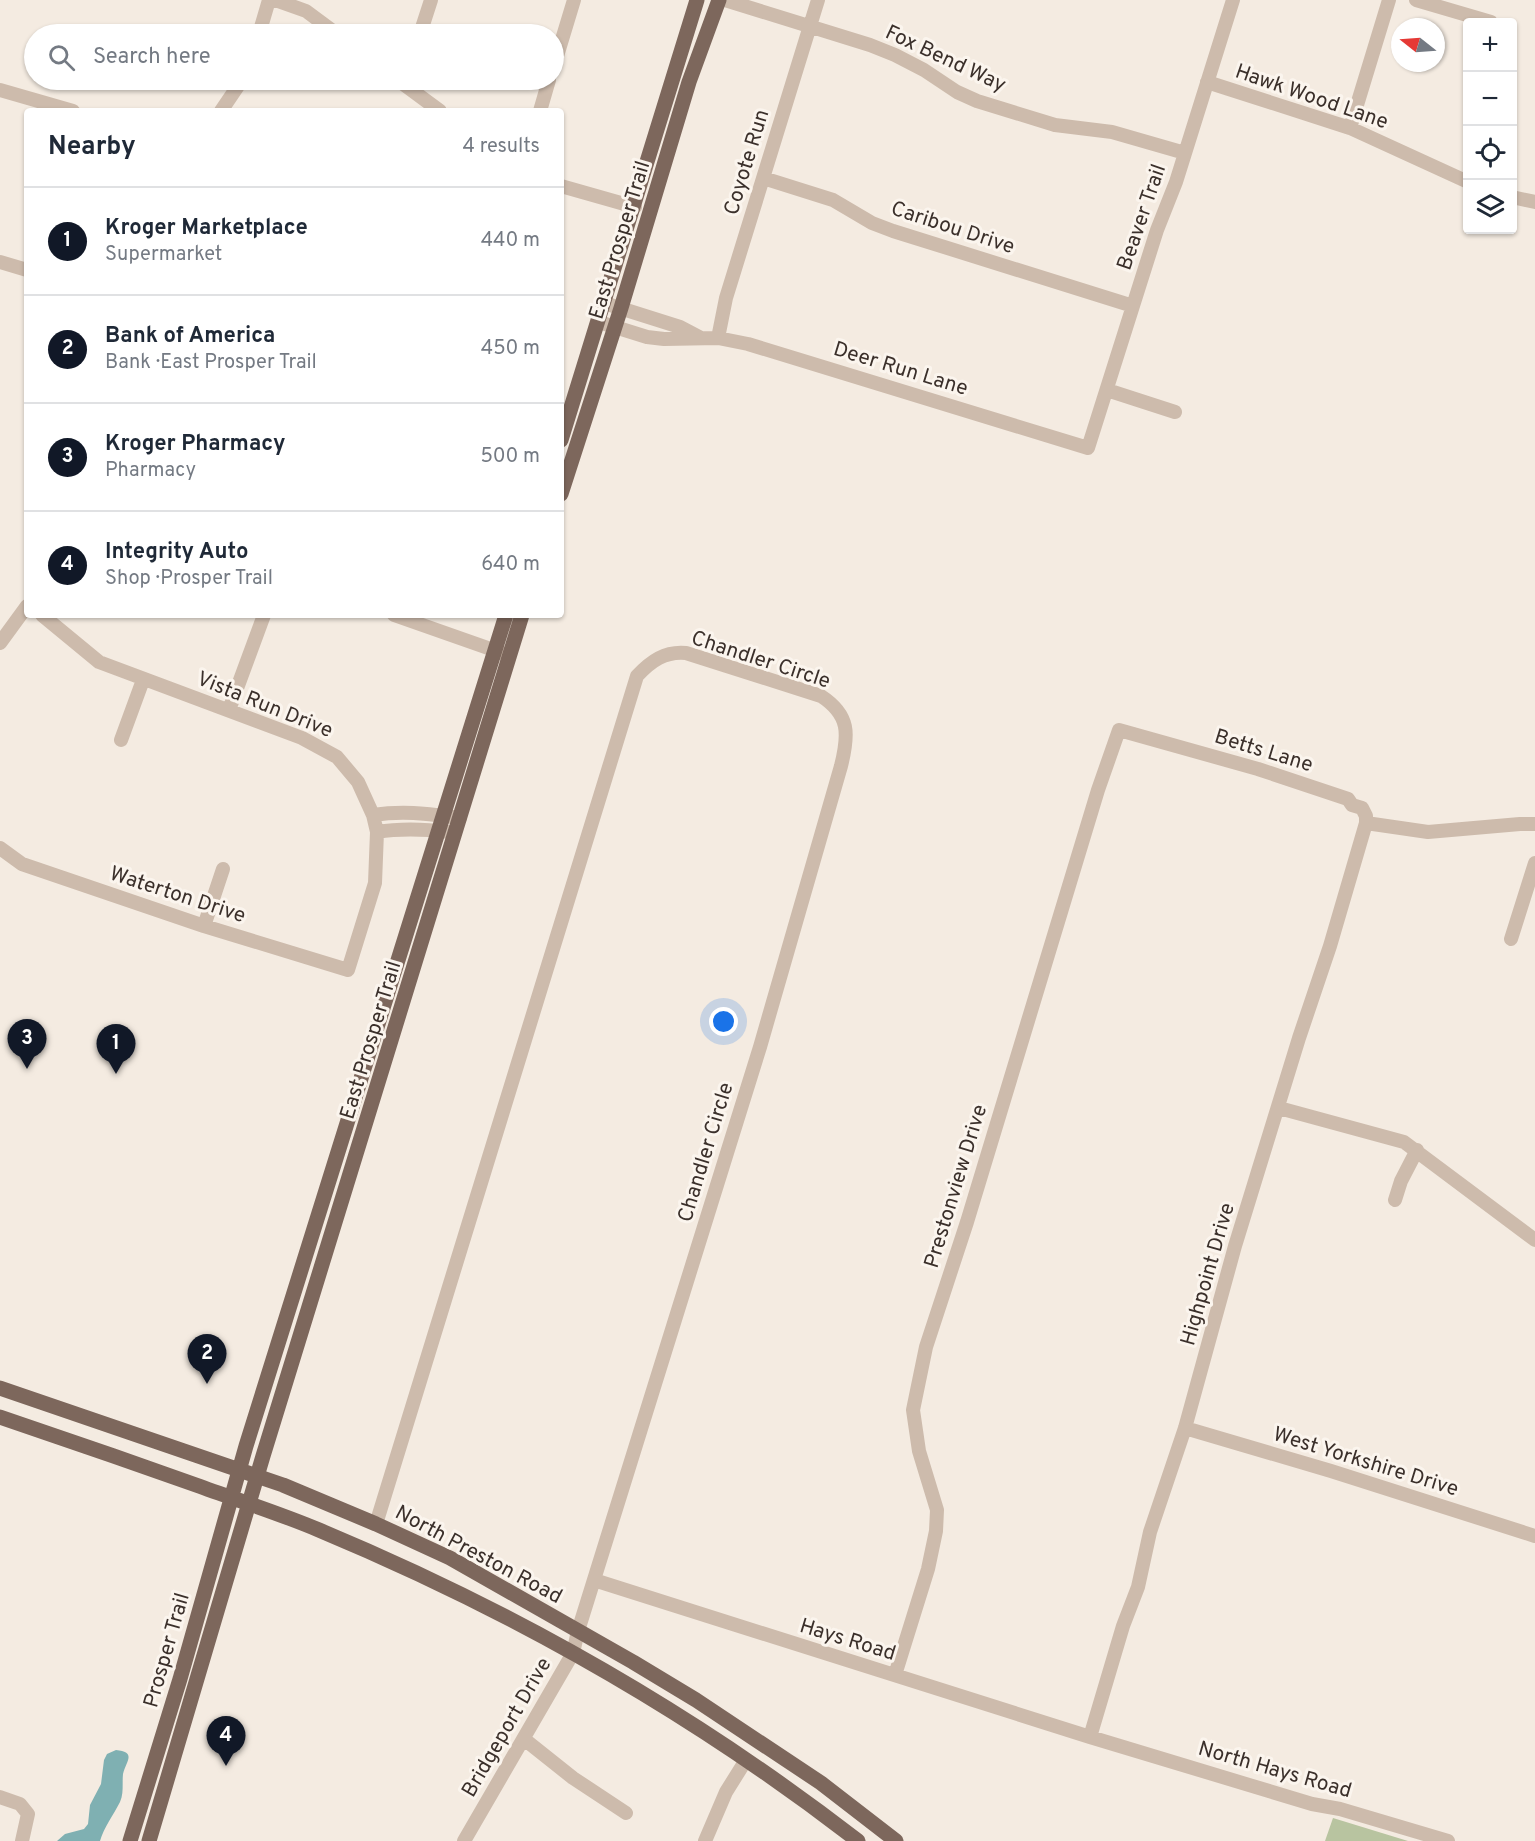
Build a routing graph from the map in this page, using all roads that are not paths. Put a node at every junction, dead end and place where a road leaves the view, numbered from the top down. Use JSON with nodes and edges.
{"nodes":[{"id":1,"x":269,"y":0,"type":"edge"},
{"id":2,"x":275,"y":0,"type":"edge"},
{"id":3,"x":431,"y":0,"type":"edge"},
{"id":4,"x":574,"y":0,"type":"edge"},
{"id":5,"x":698,"y":0,"type":"edge"},
{"id":6,"x":719,"y":0,"type":"edge"},
{"id":7,"x":725,"y":0,"type":"edge"},
{"id":8,"x":818,"y":0,"type":"edge"},
{"id":9,"x":1233,"y":0,"type":"edge"},
{"id":10,"x":1389,"y":0,"type":"edge"},
{"id":11,"x":1416,"y":0,"type":"edge"},
{"id":12,"x":1477,"y":18,"type":"edge"},
{"id":13,"x":262,"y":24,"type":"edge"},
{"id":14,"x":324,"y":24,"type":"edge"},
{"id":15,"x":423,"y":24,"type":"edge"},
{"id":16,"x":810,"y":26,"type":"junction"},
{"id":17,"x":564,"y":33,"type":"edge"},
{"id":18,"x":1207,"y":82,"type":"junction"},
{"id":19,"x":0,"y":90,"type":"edge"},
{"id":20,"x":235,"y":90,"type":"edge"},
{"id":21,"x":412,"y":90,"type":"edge"},
{"id":22,"x":546,"y":90,"type":"edge"},
{"id":23,"x":63,"y":108,"type":"edge"},
{"id":24,"x":223,"y":108,"type":"edge"},
{"id":25,"x":436,"y":108,"type":"edge"},
{"id":26,"x":541,"y":108,"type":"edge"},
{"id":27,"x":1350,"y":128,"type":"junction"},
{"id":28,"x":1185,"y":153,"type":"junction"},
{"id":29,"x":763,"y":178,"type":"junction"},
{"id":30,"x":1463,"y":180,"type":"edge"},
{"id":31,"x":564,"y":187,"type":"edge"},
{"id":32,"x":1517,"y":198,"type":"edge"},
{"id":33,"x":1535,"y":202,"type":"edge"},
{"id":34,"x":635,"y":207,"type":"junction"},
{"id":35,"x":0,"y":262,"type":"edge"},
{"id":36,"x":24,"y":269,"type":"edge"},
{"id":37,"x":604,"y":303,"type":"junction"},
{"id":38,"x":1133,"y":306,"type":"junction"},
{"id":39,"x":621,"y":308,"type":"junction"},
{"id":40,"x":599,"y":322,"type":"junction"},
{"id":41,"x":614,"y":327,"type":"junction"},
{"id":42,"x":699,"y":338,"type":"junction"},
{"id":43,"x":718,"y":338,"type":"junction"},
{"id":44,"x":1107,"y":390,"type":"junction"},
{"id":45,"x":1175,"y":412,"type":"dead end"},
{"id":46,"x":564,"y":431,"type":"edge"},
{"id":47,"x":1088,"y":448,"type":"joint"},
{"id":48,"x":564,"y":485,"type":"edge"},
{"id":49,"x":24,"y":610,"type":"edge"},
{"id":50,"x":46,"y":618,"type":"edge"},
{"id":51,"x":263,"y":618,"type":"edge"},
{"id":52,"x":403,"y":618,"type":"edge"},
{"id":53,"x":505,"y":618,"type":"edge"},
{"id":54,"x":521,"y":618,"type":"edge"},
{"id":55,"x":0,"y":643,"type":"edge"},
{"id":56,"x":494,"y":650,"type":"junction"},
{"id":57,"x":510,"y":655,"type":"junction"},
{"id":58,"x":143,"y":680,"type":"junction"},
{"id":59,"x":229,"y":710,"type":"junction"},
{"id":60,"x":1134,"y":733,"type":"joint"},
{"id":61,"x":121,"y":740,"type":"dead end"},
{"id":62,"x":373,"y":815,"type":"junction"},
{"id":63,"x":443,"y":815,"type":"junction"},
{"id":64,"x":460,"y":818,"type":"junction"},
{"id":65,"x":1366,"y":823,"type":"junction"},
{"id":66,"x":1535,"y":824,"type":"edge"},
{"id":67,"x":439,"y":831,"type":"junction"},
{"id":68,"x":377,"y":832,"type":"junction"},
{"id":69,"x":455,"y":833,"type":"junction"},
{"id":70,"x":0,"y":848,"type":"edge"},
{"id":71,"x":1535,"y":863,"type":"edge"},
{"id":72,"x":223,"y":869,"type":"dead end"},
{"id":73,"x":204,"y":926,"type":"junction"},
{"id":74,"x":1511,"y":939,"type":"dead end"},
{"id":75,"x":348,"y":970,"type":"joint"},
{"id":76,"x":1279,"y":1108,"type":"junction"},
{"id":77,"x":1417,"y":1150,"type":"junction"},
{"id":78,"x":1395,"y":1200,"type":"dead end"},
{"id":79,"x":315,"y":1226,"type":"junction"},
{"id":80,"x":333,"y":1232,"type":"junction"},
{"id":81,"x":1535,"y":1240,"type":"edge"},
{"id":82,"x":0,"y":1388,"type":"edge"},
{"id":83,"x":0,"y":1416,"type":"edge"},
{"id":84,"x":1185,"y":1428,"type":"junction"},
{"id":85,"x":239,"y":1471,"type":"junction"},
{"id":86,"x":257,"y":1477,"type":"junction"},
{"id":87,"x":231,"y":1498,"type":"junction"},
{"id":88,"x":249,"y":1503,"type":"junction"},
{"id":89,"x":376,"y":1524,"type":"junction"},
{"id":90,"x":1535,"y":1536,"type":"edge"},
{"id":91,"x":594,"y":1580,"type":"junction"},
{"id":92,"x":578,"y":1631,"type":"junction"},
{"id":93,"x":573,"y":1653,"type":"junction"},
{"id":94,"x":895,"y":1675,"type":"junction"},
{"id":95,"x":1090,"y":1737,"type":"junction"},
{"id":96,"x":524,"y":1739,"type":"junction"},
{"id":97,"x":746,"y":1760,"type":"junction"},
{"id":98,"x":146,"y":1792,"type":"junction"},
{"id":99,"x":0,"y":1797,"type":"edge"},
{"id":100,"x":162,"y":1797,"type":"junction"},
{"id":101,"x":626,"y":1814,"type":"dead end"},
{"id":102,"x":22,"y":1841,"type":"edge"},
{"id":103,"x":130,"y":1841,"type":"edge"},
{"id":104,"x":149,"y":1841,"type":"edge"},
{"id":105,"x":464,"y":1841,"type":"edge"},
{"id":106,"x":705,"y":1841,"type":"edge"},
{"id":107,"x":858,"y":1841,"type":"edge"},
{"id":108,"x":896,"y":1841,"type":"edge"},
{"id":109,"x":1448,"y":1841,"type":"edge"}],
"edges":[{"from":1,"to":13,"type":"street"},
{"from":2,"to":14,"type":"street"},
{"from":3,"to":15,"type":"street"},
{"from":4,"to":17,"type":"street"},
{"from":5,"to":34,"type":"main road","name":"East Prosper Trail"},
{"from":6,"to":39,"type":"main road","name":"East Prosper Trail"},
{"from":7,"to":16,"type":"street","name":"Fox Bend Way"},
{"from":8,"to":16,"type":"street","name":"Coyote Run"},
{"from":9,"to":18,"type":"street","name":"Beaver Trail"},
{"from":10,"to":27,"type":"street"},
{"from":11,"to":12,"type":"street"},
{"from":16,"to":28,"type":"street","name":"Fox Bend Way"},
{"from":16,"to":29,"type":"street","name":"Coyote Run"},
{"from":18,"to":27,"type":"street","name":"Hawk Wood Lane"},
{"from":18,"to":28,"type":"street","name":"Beaver Trail"},
{"from":19,"to":23,"type":"street"},
{"from":20,"to":24,"type":"street"},
{"from":21,"to":25,"type":"street"},
{"from":22,"to":26,"type":"street"},
{"from":27,"to":30,"type":"street","name":"Hawk Wood Lane"},
{"from":28,"to":38,"type":"street","name":"Beaver Trail"},
{"from":29,"to":38,"type":"street","name":"Caribou Drive"},
{"from":29,"to":43,"type":"street","name":"Coyote Run"},
{"from":31,"to":34,"type":"street"},
{"from":32,"to":33,"type":"street"},
{"from":34,"to":37,"type":"main road","name":"East Prosper Trail"},
{"from":35,"to":36,"type":"street"},
{"from":37,"to":39,"type":"street","name":"Deer Run Lane"},
{"from":37,"to":40,"type":"main road","name":"East Prosper Trail"},
{"from":38,"to":44,"type":"street","name":"Beaver Trail"},
{"from":39,"to":41,"type":"main road","name":"East Prosper Trail"},
{"from":39,"to":42,"type":"street","name":"Deer Run Lane"},
{"from":40,"to":41,"type":"street","name":"Deer Run Lane"},
{"from":40,"to":46,"type":"main road","name":"East Prosper Trail"},
{"from":41,"to":42,"type":"street","name":"Deer Run Lane"},
{"from":41,"to":48,"type":"main road","name":"East Prosper Trail"},
{"from":42,"to":43,"type":"street","name":"Deer Run Lane"},
{"from":43,"to":47,"type":"street","name":"Deer Run Lane"},
{"from":44,"to":45,"type":"street"},
{"from":44,"to":47,"type":"street","name":"Beaver Trail"},
{"from":49,"to":55,"type":"street"},
{"from":50,"to":58,"type":"street","name":"Vista Run Drive"},
{"from":51,"to":59,"type":"street"},
{"from":52,"to":56,"type":"street"},
{"from":53,"to":56,"type":"main road","name":"East Prosper Trail"},
{"from":54,"to":57,"type":"main road","name":"East Prosper Trail"},
{"from":56,"to":57,"type":"street"},
{"from":56,"to":63,"type":"main road","name":"East Prosper Trail"},
{"from":57,"to":64,"type":"main road","name":"East Prosper Trail"},
{"from":58,"to":59,"type":"street","name":"Vista Run Drive"},
{"from":58,"to":61,"type":"street"},
{"from":59,"to":62,"type":"street","name":"Vista Run Drive"},
{"from":60,"to":65,"type":"street","name":"Betts Lane"},
{"from":60,"to":94,"type":"street","name":"Prestonview Drive"},
{"from":62,"to":63,"type":"street"},
{"from":62,"to":68,"type":"street","name":"Vista Run Drive"},
{"from":63,"to":64,"type":"street"},
{"from":63,"to":67,"type":"main road","name":"East Prosper Trail"},
{"from":64,"to":69,"type":"main road","name":"East Prosper Trail"},
{"from":65,"to":66,"type":"street"},
{"from":65,"to":76,"type":"street","name":"Highpoint Drive"},
{"from":67,"to":68,"type":"street"},
{"from":67,"to":69,"type":"street"},
{"from":67,"to":79,"type":"main road","name":"East Prosper Trail"},
{"from":68,"to":75,"type":"street","name":"Vista Run Drive"},
{"from":69,"to":80,"type":"main road","name":"East Prosper Trail"},
{"from":70,"to":73,"type":"street","name":"Waterton Drive"},
{"from":71,"to":74,"type":"street"},
{"from":72,"to":73,"type":"street"},
{"from":73,"to":75,"type":"street","name":"Waterton Drive"},
{"from":76,"to":77,"type":"street"},
{"from":76,"to":84,"type":"street","name":"Highpoint Drive"},
{"from":77,"to":78,"type":"street"},
{"from":77,"to":81,"type":"street"},
{"from":79,"to":80,"type":"main road"},
{"from":79,"to":85,"type":"main road","name":"East Prosper Trail"},
{"from":80,"to":86,"type":"main road","name":"East Prosper Trail"},
{"from":82,"to":85,"type":"main road","name":"North Preston Road"},
{"from":83,"to":87,"type":"main road","name":"North Preston Road"},
{"from":84,"to":90,"type":"street","name":"West Yorkshire Drive"},
{"from":84,"to":95,"type":"street","name":"Highpoint Drive"},
{"from":85,"to":86,"type":"main road","name":"North Preston Road"},
{"from":85,"to":87,"type":"main road","name":"Prosper Trail"},
{"from":86,"to":88,"type":"main road","name":"Prosper Trail"},
{"from":86,"to":89,"type":"main road","name":"North Preston Road"},
{"from":87,"to":88,"type":"main road","name":"North Preston Road"},
{"from":87,"to":98,"type":"main road","name":"Prosper Trail"},
{"from":88,"to":93,"type":"main road","name":"North Preston Road"},
{"from":88,"to":100,"type":"main road","name":"Prosper Trail"},
{"from":89,"to":91,"type":"street","name":"Chandler Circle"},
{"from":89,"to":92,"type":"main road","name":"North Preston Road"},
{"from":91,"to":92,"type":"street","name":"Chandler Circle"},
{"from":91,"to":94,"type":"street","name":"Hays Road"},
{"from":92,"to":93,"type":"street","name":"Bridgeport Drive"},
{"from":92,"to":108,"type":"main road","name":"North Preston Road"},
{"from":93,"to":96,"type":"street","name":"Bridgeport Drive"},
{"from":93,"to":97,"type":"main road","name":"North Preston Road"},
{"from":94,"to":95,"type":"street","name":"Hays Road"},
{"from":95,"to":109,"type":"street","name":"North Hays Road"},
{"from":96,"to":101,"type":"street"},
{"from":96,"to":105,"type":"street","name":"Bridgeport Drive"},
{"from":97,"to":106,"type":"street"},
{"from":97,"to":107,"type":"main road","name":"North Preston Road"},
{"from":98,"to":100,"type":"main road"},
{"from":98,"to":103,"type":"main road","name":"Prosper Trail"},
{"from":99,"to":102,"type":"street"},
{"from":100,"to":104,"type":"main road","name":"Prosper Trail"}]}
